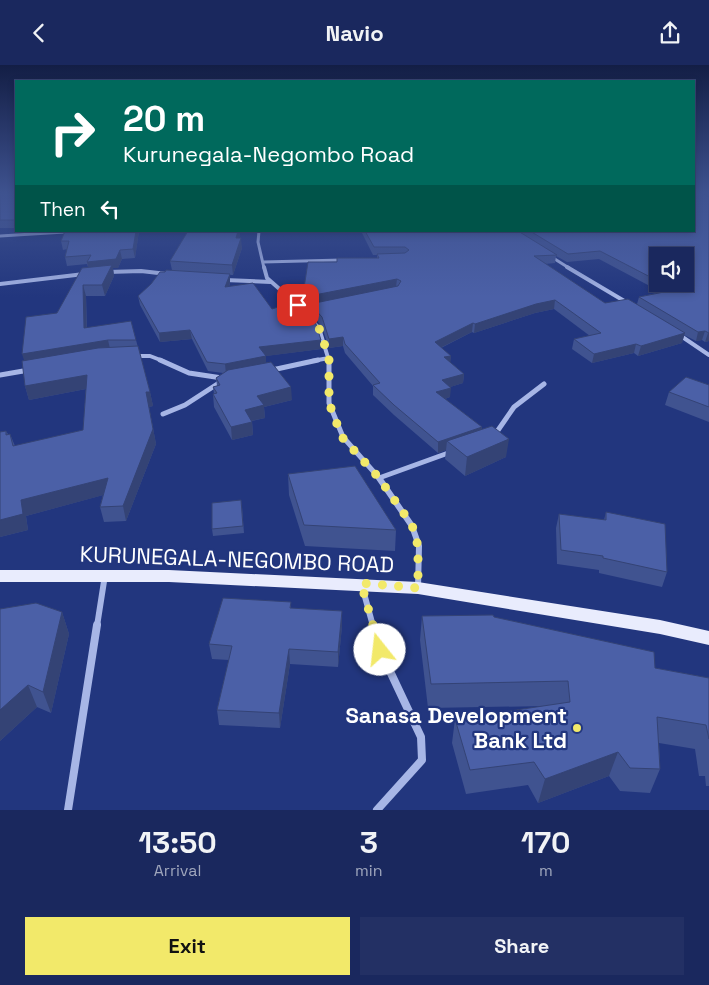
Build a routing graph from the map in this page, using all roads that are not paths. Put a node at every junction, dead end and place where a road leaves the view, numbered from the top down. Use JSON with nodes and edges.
{"nodes":[{"id":1,"x":43,"y":232,"type":"edge"},
{"id":2,"x":259,"y":232,"type":"edge"},
{"id":3,"x":0,"y":236,"type":"edge"},
{"id":4,"x":543,"y":251,"type":"edge"},
{"id":5,"x":348,"y":260,"type":"edge"},
{"id":6,"x":263,"y":262,"type":"junction"},
{"id":7,"x":105,"y":272,"type":"edge"},
{"id":8,"x":88,"y":273,"type":"edge"},
{"id":9,"x":173,"y":275,"type":"edge"},
{"id":10,"x":216,"y":279,"type":"edge"},
{"id":11,"x":272,"y":282,"type":"junction"},
{"id":12,"x":0,"y":285,"type":"edge"},
{"id":13,"x":634,"y":307,"type":"edge"},
{"id":14,"x":303,"y":310,"type":"edge"},
{"id":15,"x":308,"y":316,"type":"edge"},
{"id":16,"x":676,"y":333,"type":"edge"},
{"id":17,"x":709,"y":355,"type":"edge"},
{"id":18,"x":132,"y":356,"type":"edge"},
{"id":19,"x":329,"y":358,"type":"junction"},
{"id":20,"x":38,"y":369,"type":"edge"},
{"id":21,"x":262,"y":372,"type":"edge"},
{"id":22,"x":0,"y":375,"type":"edge"},
{"id":23,"x":544,"y":383,"type":"dead end"},
{"id":24,"x":163,"y":414,"type":"dead end"},
{"id":25,"x":492,"y":438,"type":"edge"},
{"id":26,"x":454,"y":451,"type":"edge"},
{"id":27,"x":379,"y":478,"type":"junction"},
{"id":28,"x":105,"y":575,"type":"junction"},
{"id":29,"x":0,"y":576,"type":"edge"},
{"id":30,"x":361,"y":583,"type":"junction"},
{"id":31,"x":418,"y":588,"type":"junction"},
{"id":32,"x":709,"y":638,"type":"edge"},
{"id":33,"x":68,"y":810,"type":"edge"},
{"id":34,"x":377,"y":810,"type":"edge"}],
"edges":[{"from":1,"to":3,"type":"street"},
{"from":2,"to":6,"type":"street"},
{"from":4,"to":13,"type":"street"},
{"from":5,"to":6,"type":"street"},
{"from":6,"to":11,"type":"street"},
{"from":7,"to":9,"type":"street"},
{"from":8,"to":12,"type":"street"},
{"from":10,"to":11,"type":"street"},
{"from":11,"to":14,"type":"street"},
{"from":15,"to":19,"type":"street"},
{"from":16,"to":17,"type":"street"},
{"from":18,"to":24,"type":"street"},
{"from":19,"to":21,"type":"street"},
{"from":19,"to":27,"type":"street"},
{"from":20,"to":22,"type":"street"},
{"from":23,"to":25,"type":"street"},
{"from":26,"to":27,"type":"street"},
{"from":27,"to":31,"type":"street"},
{"from":28,"to":29,"type":"main road","name":"KURUNEGALA-NEGOMBO ROAD"},
{"from":28,"to":30,"type":"main road","name":"KURUNEGALA-NEGOMBO ROAD"},
{"from":28,"to":33,"type":"street"},
{"from":30,"to":31,"type":"main road","name":"KURUNEGALA-NEGOMBO ROAD"},
{"from":30,"to":34,"type":"street"},
{"from":31,"to":32,"type":"main road","name":"KURUNEGALA-NEGOMBO ROAD"}]}
